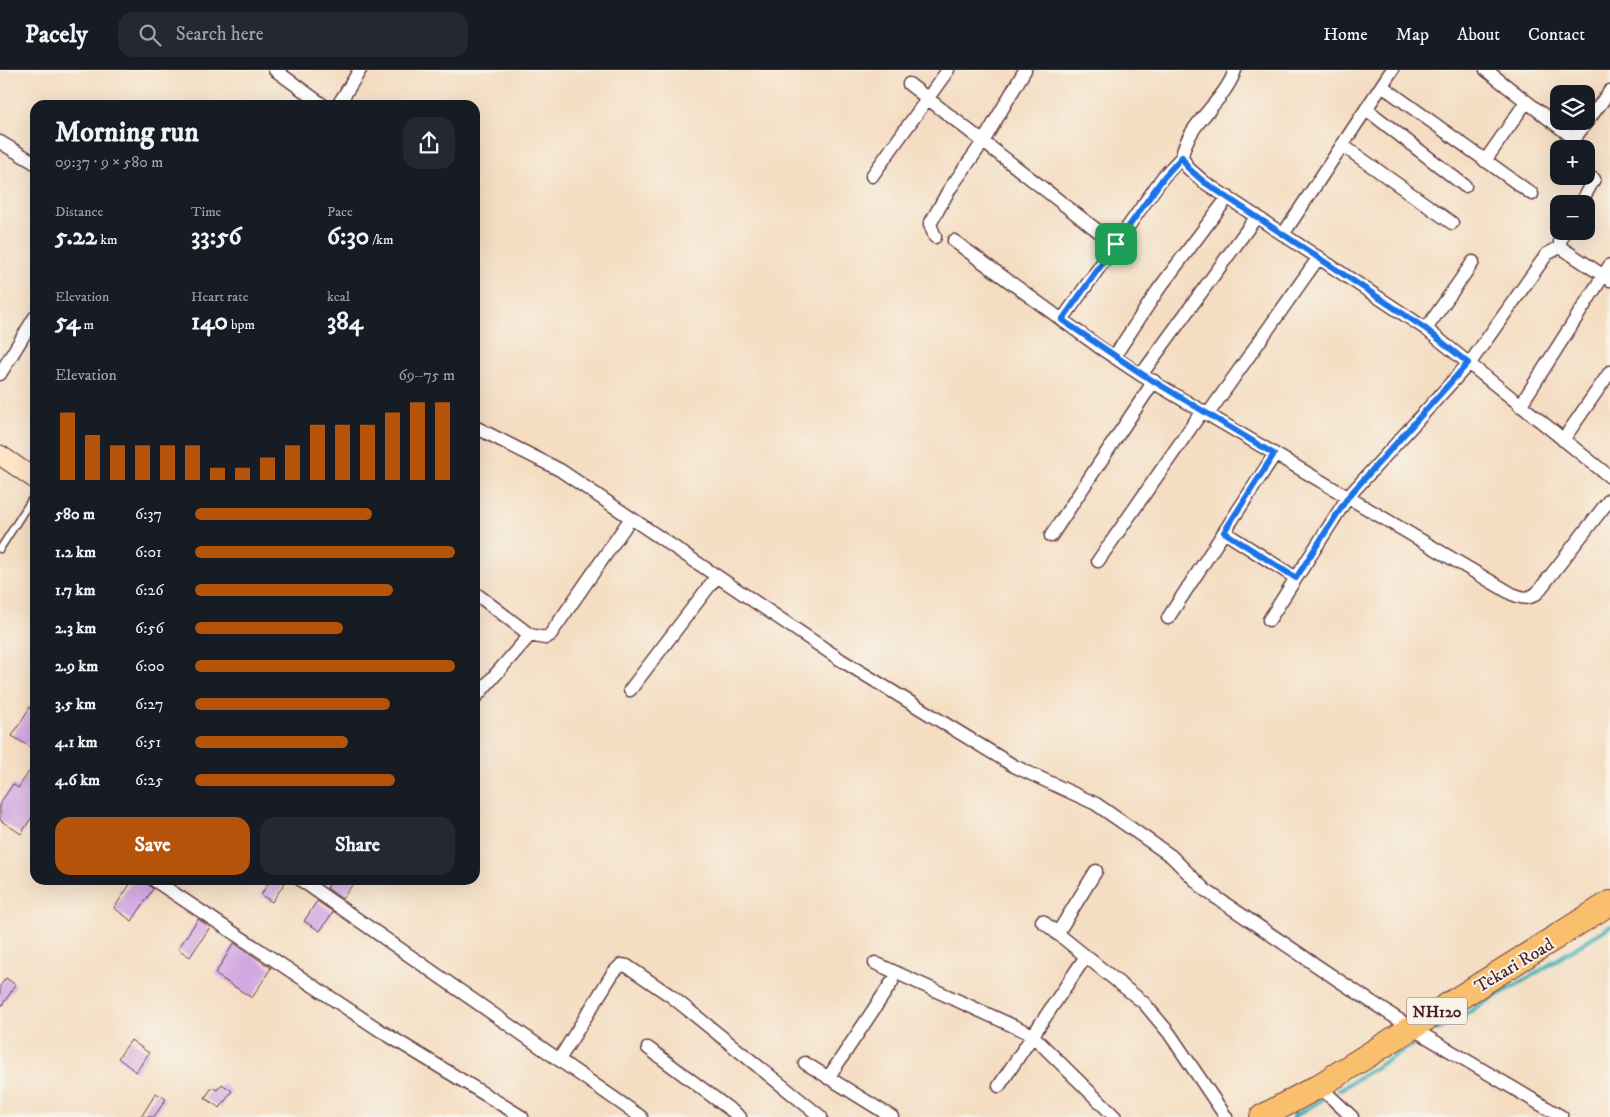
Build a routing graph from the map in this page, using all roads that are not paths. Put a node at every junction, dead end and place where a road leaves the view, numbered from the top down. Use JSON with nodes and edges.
{"nodes":[{"id":1,"x":275,"y":70,"type":"edge"},
{"id":2,"x":360,"y":70,"type":"edge"},
{"id":3,"x":948,"y":70,"type":"edge"},
{"id":4,"x":1026,"y":70,"type":"edge"},
{"id":5,"x":1235,"y":70,"type":"edge"},
{"id":6,"x":1392,"y":70,"type":"edge"},
{"id":7,"x":1486,"y":70,"type":"edge"},
{"id":8,"x":909,"y":84,"type":"dead end"},
{"id":9,"x":1382,"y":86,"type":"junction"},
{"id":10,"x":1610,"y":91,"type":"edge"},
{"id":11,"x":927,"y":98,"type":"junction"},
{"id":12,"x":316,"y":100,"type":"edge"},
{"id":13,"x":341,"y":100,"type":"edge"},
{"id":14,"x":1526,"y":102,"type":"junction"},
{"id":15,"x":1366,"y":109,"type":"junction"},
{"id":16,"x":0,"y":142,"type":"edge"},
{"id":17,"x":983,"y":142,"type":"junction"},
{"id":18,"x":1342,"y":145,"type":"junction"},
{"id":19,"x":1182,"y":157,"type":"junction"},
{"id":20,"x":30,"y":160,"type":"edge"},
{"id":21,"x":1485,"y":161,"type":"junction"},
{"id":22,"x":872,"y":176,"type":"dead end"},
{"id":23,"x":1464,"y":186,"type":"dead end"},
{"id":24,"x":1532,"y":194,"type":"dead end"},
{"id":25,"x":1228,"y":197,"type":"junction"},
{"id":26,"x":1257,"y":216,"type":"junction"},
{"id":27,"x":1452,"y":223,"type":"dead end"},
{"id":28,"x":1284,"y":233,"type":"junction"},
{"id":29,"x":935,"y":237,"type":"dead end"},
{"id":30,"x":1561,"y":240,"type":"edge"},
{"id":31,"x":954,"y":241,"type":"dead end"},
{"id":32,"x":1116,"y":244,"type":"junction"},
{"id":33,"x":1560,"y":247,"type":"junction"},
{"id":34,"x":1319,"y":257,"type":"junction"},
{"id":35,"x":1473,"y":262,"type":"dead end"},
{"id":36,"x":1607,"y":273,"type":"edge"},
{"id":37,"x":1062,"y":320,"type":"junction"},
{"id":38,"x":30,"y":325,"type":"edge"},
{"id":39,"x":1426,"y":329,"type":"junction"},
{"id":40,"x":1114,"y":357,"type":"junction"},
{"id":41,"x":1468,"y":363,"type":"junction"},
{"id":42,"x":1610,"y":372,"type":"edge"},
{"id":43,"x":0,"y":374,"type":"edge"},
{"id":44,"x":1142,"y":374,"type":"junction"},
{"id":45,"x":1154,"y":381,"type":"junction"},
{"id":46,"x":1520,"y":406,"type":"junction"},
{"id":47,"x":1208,"y":414,"type":"junction"},
{"id":48,"x":480,"y":430,"type":"edge"},
{"id":49,"x":1563,"y":440,"type":"junction"},
{"id":50,"x":1274,"y":454,"type":"junction"},
{"id":51,"x":0,"y":455,"type":"edge"},
{"id":52,"x":30,"y":476,"type":"edge"},
{"id":53,"x":1610,"y":477,"type":"edge"},
{"id":54,"x":1348,"y":497,"type":"junction"},
{"id":55,"x":1610,"y":499,"type":"edge"},
{"id":56,"x":30,"y":502,"type":"edge"},
{"id":57,"x":631,"y":518,"type":"junction"},
{"id":58,"x":1224,"y":532,"type":"junction"},
{"id":59,"x":1051,"y":536,"type":"dead end"},
{"id":60,"x":0,"y":549,"type":"edge"},
{"id":61,"x":1098,"y":561,"type":"dead end"},
{"id":62,"x":717,"y":576,"type":"junction"},
{"id":63,"x":1296,"y":578,"type":"junction"},
{"id":64,"x":480,"y":597,"type":"edge"},
{"id":65,"x":1168,"y":618,"type":"dead end"},
{"id":66,"x":1269,"y":620,"type":"dead end"},
{"id":67,"x":530,"y":635,"type":"junction"},
{"id":68,"x":630,"y":690,"type":"dead end"},
{"id":69,"x":480,"y":692,"type":"edge"},
{"id":70,"x":1096,"y":871,"type":"dead end"},
{"id":71,"x":161,"y":885,"type":"edge"},
{"id":72,"x":320,"y":885,"type":"edge"},
{"id":73,"x":1608,"y":907,"type":"edge"},
{"id":74,"x":1042,"y":921,"type":"dead end"},
{"id":75,"x":1058,"y":934,"type":"junction"},
{"id":76,"x":1086,"y":956,"type":"junction"},
{"id":77,"x":875,"y":963,"type":"dead end"},
{"id":78,"x":892,"y":982,"type":"dead end"},
{"id":79,"x":1410,"y":1027,"type":"junction"},
{"id":80,"x":1031,"y":1034,"type":"junction"},
{"id":81,"x":648,"y":1048,"type":"dead end"},
{"id":82,"x":560,"y":1058,"type":"junction"},
{"id":83,"x":805,"y":1063,"type":"dead end"},
{"id":84,"x":828,"y":1078,"type":"junction"},
{"id":85,"x":998,"y":1086,"type":"dead end"},
{"id":86,"x":1319,"y":1086,"type":"junction"},
{"id":87,"x":1546,"y":1113,"type":"edge"},
{"id":88,"x":886,"y":1116,"type":"edge"},
{"id":89,"x":522,"y":1117,"type":"edge"},
{"id":90,"x":641,"y":1117,"type":"edge"},
{"id":91,"x":740,"y":1117,"type":"edge"},
{"id":92,"x":821,"y":1117,"type":"edge"},
{"id":93,"x":1115,"y":1117,"type":"edge"},
{"id":94,"x":1226,"y":1117,"type":"edge"},
{"id":95,"x":1262,"y":1117,"type":"edge"},
{"id":96,"x":1352,"y":1117,"type":"edge"},
{"id":97,"x":1562,"y":1117,"type":"edge"}],
"edges":[{"from":1,"to":12,"type":"street"},
{"from":2,"to":13,"type":"street"},
{"from":3,"to":11,"type":"street"},
{"from":4,"to":17,"type":"street"},
{"from":5,"to":19,"type":"street"},
{"from":6,"to":9,"type":"street"},
{"from":7,"to":14,"type":"street"},
{"from":8,"to":11,"type":"street"},
{"from":9,"to":15,"type":"street"},
{"from":9,"to":21,"type":"street"},
{"from":10,"to":14,"type":"street"},
{"from":11,"to":17,"type":"street"},
{"from":11,"to":22,"type":"street"},
{"from":14,"to":21,"type":"street"},
{"from":15,"to":18,"type":"street"},
{"from":15,"to":23,"type":"street"},
{"from":16,"to":20,"type":"street"},
{"from":17,"to":29,"type":"street"},
{"from":17,"to":32,"type":"street"},
{"from":18,"to":27,"type":"street"},
{"from":18,"to":28,"type":"street"},
{"from":19,"to":25,"type":"street"},
{"from":19,"to":32,"type":"street"},
{"from":21,"to":24,"type":"street"},
{"from":25,"to":26,"type":"street"},
{"from":25,"to":40,"type":"street"},
{"from":26,"to":28,"type":"street"},
{"from":26,"to":44,"type":"street"},
{"from":28,"to":34,"type":"street"},
{"from":30,"to":33,"type":"street"},
{"from":31,"to":37,"type":"street"},
{"from":32,"to":37,"type":"street"},
{"from":33,"to":36,"type":"street"},
{"from":33,"to":41,"type":"street"},
{"from":34,"to":39,"type":"street"},
{"from":34,"to":47,"type":"street"},
{"from":35,"to":39,"type":"street"},
{"from":36,"to":46,"type":"street"},
{"from":37,"to":40,"type":"street"},
{"from":38,"to":43,"type":"street"},
{"from":39,"to":41,"type":"street"},
{"from":40,"to":44,"type":"street"},
{"from":41,"to":46,"type":"street"},
{"from":41,"to":54,"type":"street"},
{"from":42,"to":49,"type":"street"},
{"from":44,"to":45,"type":"street"},
{"from":45,"to":47,"type":"street"},
{"from":45,"to":59,"type":"street"},
{"from":46,"to":49,"type":"street"},
{"from":47,"to":50,"type":"street"},
{"from":47,"to":61,"type":"street"},
{"from":48,"to":57,"type":"street"},
{"from":49,"to":53,"type":"street"},
{"from":50,"to":54,"type":"street"},
{"from":50,"to":58,"type":"street"},
{"from":51,"to":52,"type":"street"},
{"from":54,"to":55,"type":"street"},
{"from":54,"to":63,"type":"street"},
{"from":56,"to":60,"type":"lane"},
{"from":57,"to":62,"type":"street"},
{"from":57,"to":67,"type":"street"},
{"from":58,"to":63,"type":"street"},
{"from":58,"to":65,"type":"street"},
{"from":62,"to":68,"type":"street"},
{"from":62,"to":79,"type":"street"},
{"from":63,"to":66,"type":"street"},
{"from":64,"to":67,"type":"street"},
{"from":67,"to":69,"type":"street"},
{"from":70,"to":75,"type":"street"},
{"from":71,"to":89,"type":"street"},
{"from":72,"to":82,"type":"street"},
{"from":73,"to":79,"type":"highway","name":"Tekari Road","number":"NH120"},
{"from":74,"to":75,"type":"street"},
{"from":75,"to":76,"type":"street"},
{"from":76,"to":80,"type":"street"},
{"from":76,"to":94,"type":"street"},
{"from":77,"to":80,"type":"street"},
{"from":78,"to":84,"type":"street"},
{"from":79,"to":86,"type":"highway","name":"Tekari Road","number":"NH120"},
{"from":79,"to":87,"type":"street"},
{"from":80,"to":85,"type":"street"},
{"from":80,"to":93,"type":"street"},
{"from":81,"to":91,"type":"street"},
{"from":82,"to":90,"type":"street"},
{"from":82,"to":92,"type":"street"},
{"from":83,"to":84,"type":"street"},
{"from":84,"to":88,"type":"street"},
{"from":86,"to":95,"type":"highway","name":"Tekari Road","number":"NH120"},
{"from":86,"to":96,"type":"street"},
{"from":87,"to":97,"type":"street"}]}
